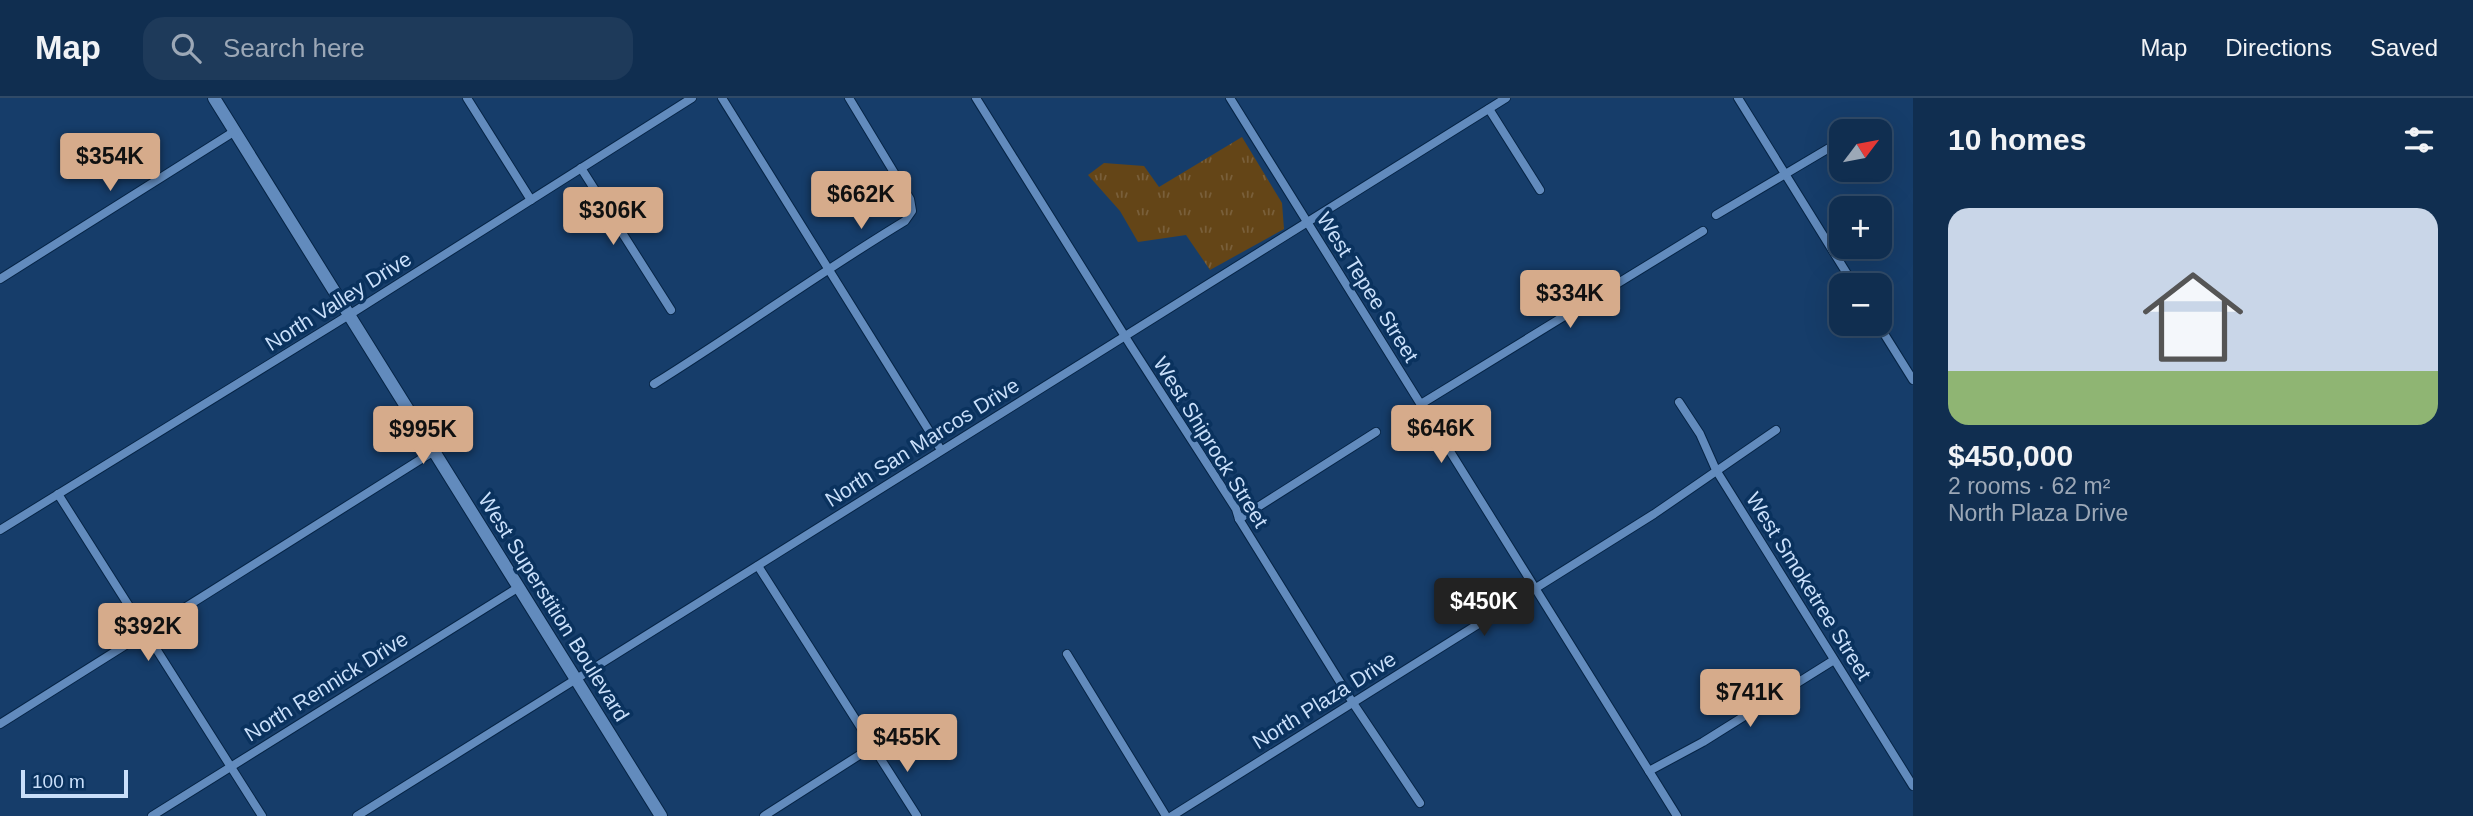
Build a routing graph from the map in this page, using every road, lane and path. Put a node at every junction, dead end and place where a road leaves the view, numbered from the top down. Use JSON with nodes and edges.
{"nodes":[{"id":1,"x":214,"y":98,"type":"edge"},
{"id":2,"x":467,"y":98,"type":"edge"},
{"id":3,"x":692,"y":98,"type":"edge"},
{"id":4,"x":722,"y":98,"type":"edge"},
{"id":5,"x":849,"y":98,"type":"edge"},
{"id":6,"x":976,"y":98,"type":"edge"},
{"id":7,"x":1230,"y":98,"type":"edge"},
{"id":8,"x":1506,"y":98,"type":"edge"},
{"id":9,"x":1738,"y":98,"type":"edge"},
{"id":10,"x":1489,"y":108,"type":"junction"},
{"id":11,"x":235,"y":131,"type":"junction"},
{"id":12,"x":1829,"y":148,"type":"edge"},
{"id":13,"x":580,"y":168,"type":"junction"},
{"id":14,"x":1786,"y":175,"type":"junction"},
{"id":15,"x":1540,"y":190,"type":"dead end"},
{"id":16,"x":531,"y":200,"type":"junction"},
{"id":17,"x":1716,"y":215,"type":"dead end"},
{"id":18,"x":1307,"y":222,"type":"junction"},
{"id":19,"x":1703,"y":231,"type":"dead end"},
{"id":20,"x":828,"y":268,"type":"junction"},
{"id":21,"x":1847,"y":273,"type":"edge"},
{"id":22,"x":0,"y":279,"type":"edge"},
{"id":23,"x":671,"y":310,"type":"dead end"},
{"id":24,"x":349,"y":315,"type":"junction"},
{"id":25,"x":1124,"y":336,"type":"junction"},
{"id":26,"x":1886,"y":336,"type":"edge"},
{"id":27,"x":1913,"y":380,"type":"edge"},
{"id":28,"x":654,"y":384,"type":"dead end"},
{"id":29,"x":1679,"y":402,"type":"dead end"},
{"id":30,"x":1421,"y":404,"type":"junction"},
{"id":31,"x":1776,"y":430,"type":"dead end"},
{"id":32,"x":1376,"y":432,"type":"dead end"},
{"id":33,"x":941,"y":450,"type":"junction"},
{"id":34,"x":434,"y":452,"type":"junction"},
{"id":35,"x":1716,"y":470,"type":"junction"},
{"id":36,"x":58,"y":494,"type":"junction"},
{"id":37,"x":1239,"y":519,"type":"junction"},
{"id":38,"x":0,"y":530,"type":"edge"},
{"id":39,"x":758,"y":566,"type":"junction"},
{"id":40,"x":519,"y":587,"type":"junction"},
{"id":41,"x":1535,"y":589,"type":"junction"},
{"id":42,"x":146,"y":633,"type":"junction"},
{"id":43,"x":1067,"y":654,"type":"dead end"},
{"id":44,"x":1834,"y":660,"type":"junction"},
{"id":45,"x":577,"y":680,"type":"junction"},
{"id":46,"x":1353,"y":703,"type":"junction"},
{"id":47,"x":0,"y":724,"type":"edge"},
{"id":48,"x":872,"y":747,"type":"junction"},
{"id":49,"x":230,"y":767,"type":"junction"},
{"id":50,"x":1649,"y":771,"type":"junction"},
{"id":51,"x":1913,"y":786,"type":"edge"},
{"id":52,"x":1420,"y":803,"type":"dead end"},
{"id":53,"x":152,"y":816,"type":"edge"},
{"id":54,"x":262,"y":816,"type":"edge"},
{"id":55,"x":357,"y":816,"type":"edge"},
{"id":56,"x":661,"y":816,"type":"edge"},
{"id":57,"x":764,"y":816,"type":"edge"},
{"id":58,"x":917,"y":816,"type":"edge"},
{"id":59,"x":1166,"y":816,"type":"edge"},
{"id":60,"x":1172,"y":816,"type":"edge"},
{"id":61,"x":1677,"y":816,"type":"edge"}],
"edges":[{"from":1,"to":11,"type":"main road","name":"West Superstition Boulevard"},
{"from":2,"to":16,"type":"street"},
{"from":3,"to":13,"type":"street","name":"North Valley Drive"},
{"from":4,"to":20,"type":"street"},
{"from":5,"to":20,"type":"street"},
{"from":6,"to":25,"type":"street","name":"West Shiprock Street"},
{"from":7,"to":18,"type":"street","name":"West Tepee Street"},
{"from":8,"to":10,"type":"street","name":"North San Marcos Drive"},
{"from":9,"to":14,"type":"street"},
{"from":10,"to":15,"type":"street"},
{"from":10,"to":18,"type":"street","name":"North San Marcos Drive"},
{"from":11,"to":22,"type":"street"},
{"from":11,"to":24,"type":"main road","name":"West Superstition Boulevard"},
{"from":12,"to":14,"type":"street"},
{"from":13,"to":16,"type":"street","name":"North Valley Drive"},
{"from":13,"to":23,"type":"street"},
{"from":14,"to":17,"type":"street"},
{"from":14,"to":21,"type":"street"},
{"from":16,"to":24,"type":"street","name":"North Valley Drive"},
{"from":18,"to":25,"type":"street","name":"North San Marcos Drive"},
{"from":18,"to":30,"type":"street","name":"West Tepee Street"},
{"from":19,"to":30,"type":"street"},
{"from":20,"to":28,"type":"street"},
{"from":20,"to":33,"type":"street"},
{"from":24,"to":34,"type":"main road","name":"West Superstition Boulevard"},
{"from":24,"to":36,"type":"street","name":"North Valley Drive"},
{"from":25,"to":33,"type":"street","name":"North San Marcos Drive"},
{"from":25,"to":37,"type":"street","name":"West Shiprock Street"},
{"from":26,"to":27,"type":"street"},
{"from":29,"to":35,"type":"street","name":"West Smoketree Street"},
{"from":30,"to":41,"type":"street","name":"West Tepee Street"},
{"from":31,"to":35,"type":"street","name":"North Plaza Drive"},
{"from":32,"to":37,"type":"street"},
{"from":33,"to":39,"type":"street","name":"North San Marcos Drive"},
{"from":34,"to":40,"type":"main road","name":"West Superstition Boulevard"},
{"from":34,"to":42,"type":"street"},
{"from":35,"to":41,"type":"street","name":"North Plaza Drive"},
{"from":35,"to":44,"type":"street","name":"West Smoketree Street"},
{"from":36,"to":38,"type":"street","name":"North Valley Drive"},
{"from":36,"to":42,"type":"street"},
{"from":37,"to":46,"type":"street","name":"West Shiprock Street"},
{"from":39,"to":45,"type":"street","name":"North San Marcos Drive"},
{"from":39,"to":48,"type":"street"},
{"from":40,"to":45,"type":"main road","name":"West Superstition Boulevard"},
{"from":40,"to":49,"type":"street","name":"North Rennick Drive"},
{"from":41,"to":46,"type":"street","name":"North Plaza Drive"},
{"from":41,"to":50,"type":"street","name":"West Tepee Street"},
{"from":42,"to":47,"type":"street"},
{"from":42,"to":49,"type":"street"},
{"from":43,"to":59,"type":"street"},
{"from":44,"to":50,"type":"street"},
{"from":44,"to":51,"type":"street","name":"West Smoketree Street"},
{"from":45,"to":55,"type":"street","name":"North San Marcos Drive"},
{"from":45,"to":56,"type":"main road","name":"West Superstition Boulevard"},
{"from":46,"to":52,"type":"street","name":"West Shiprock Street"},
{"from":46,"to":60,"type":"street","name":"North Plaza Drive"},
{"from":48,"to":57,"type":"street"},
{"from":48,"to":58,"type":"street"},
{"from":49,"to":53,"type":"street","name":"North Rennick Drive"},
{"from":49,"to":54,"type":"street"},
{"from":50,"to":61,"type":"street","name":"West Tepee Street"}]}
